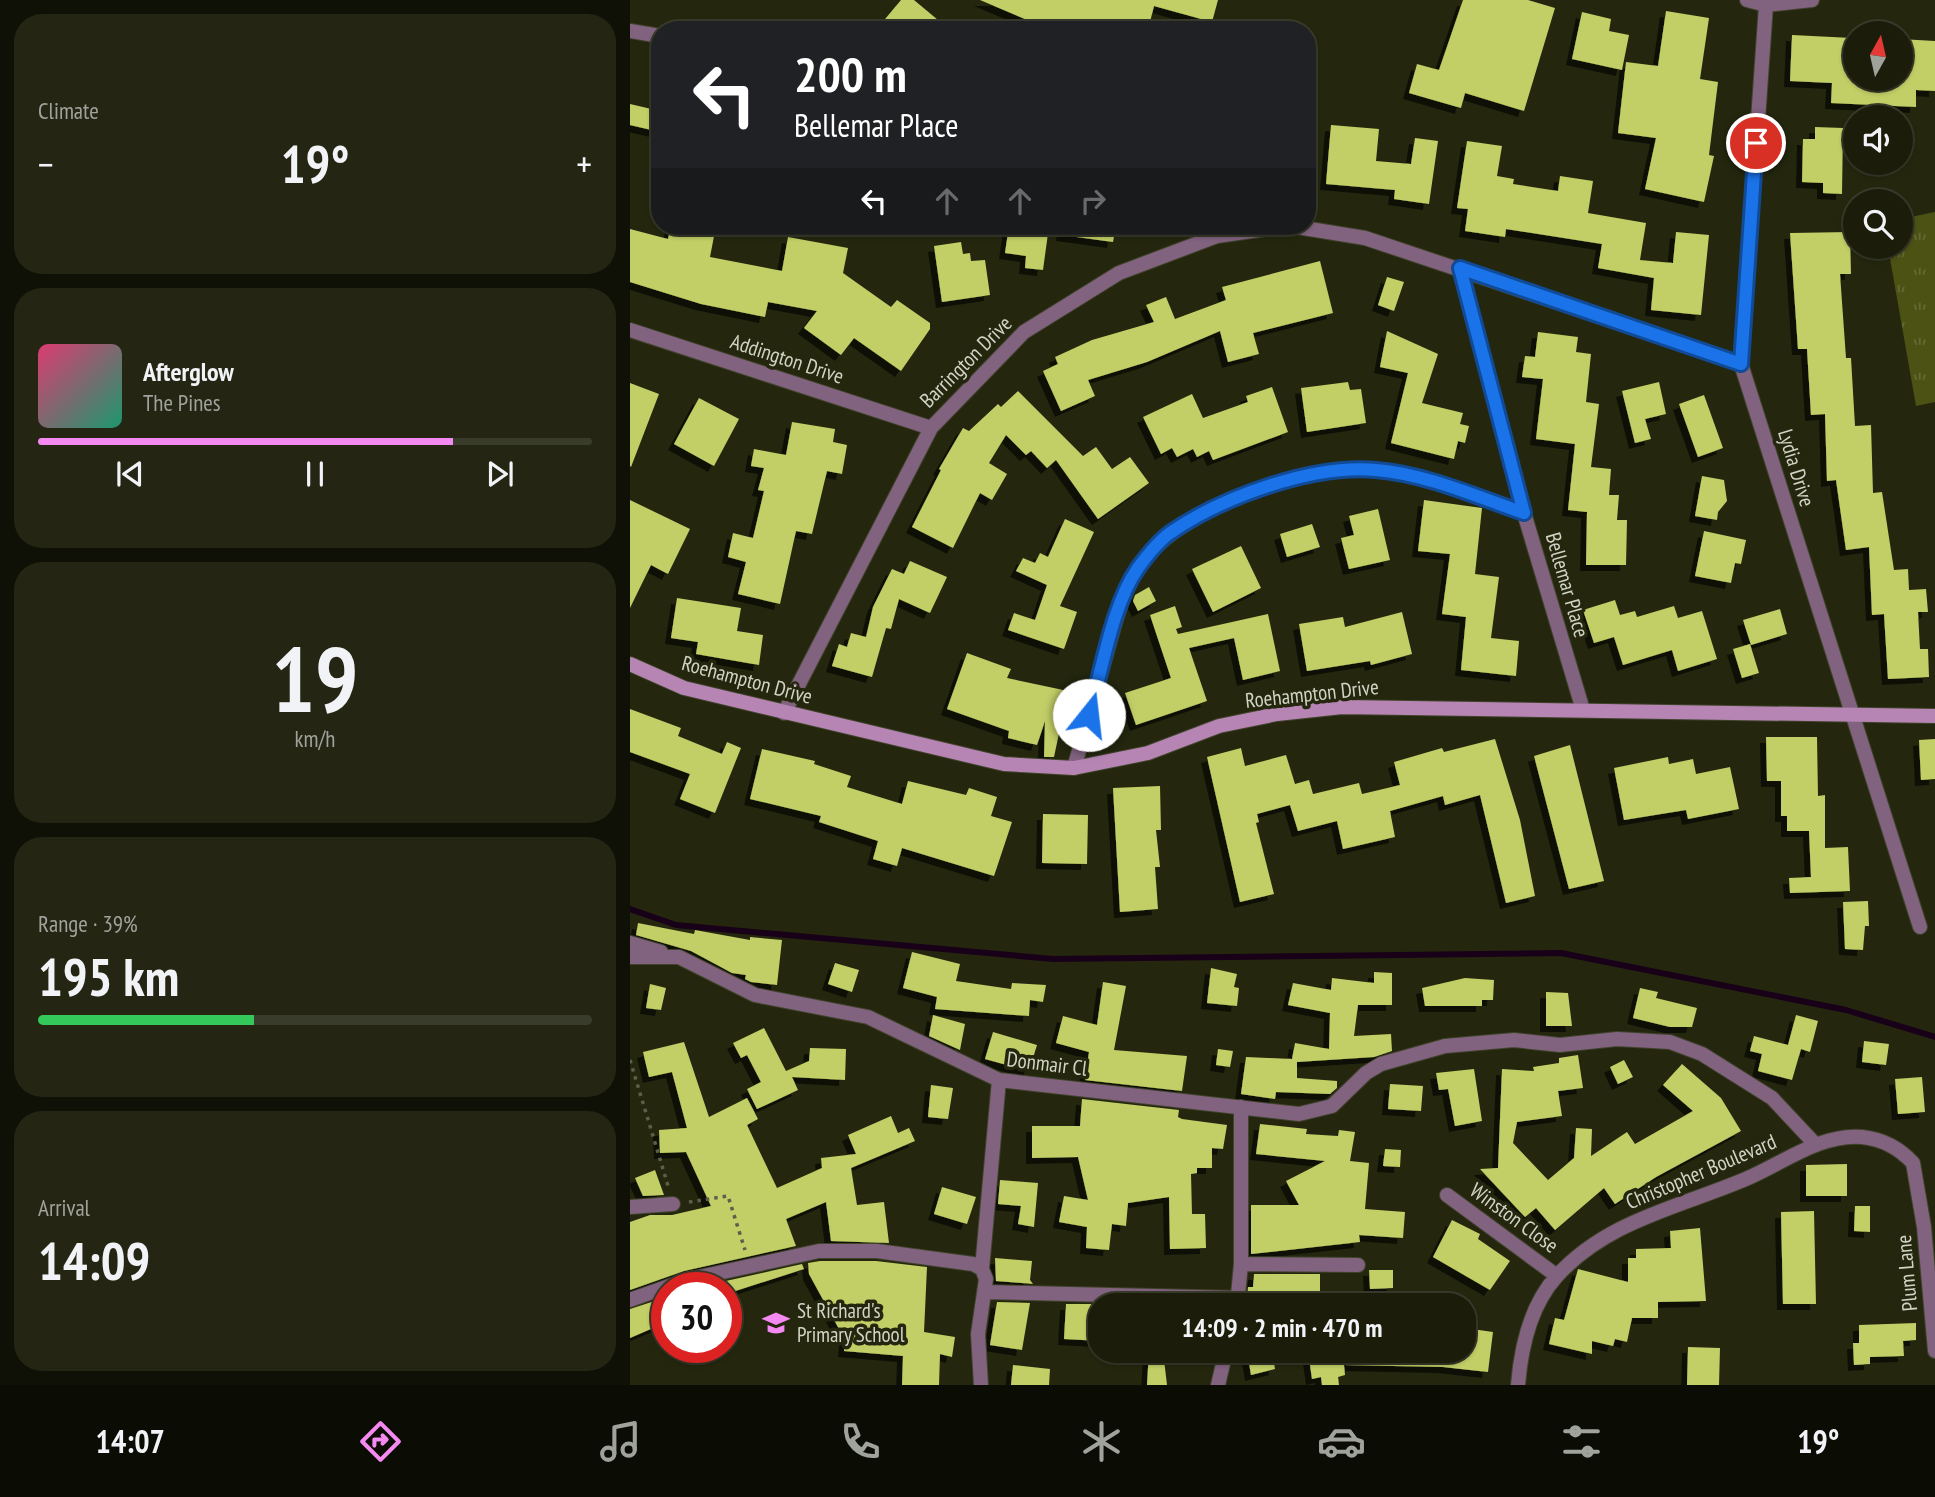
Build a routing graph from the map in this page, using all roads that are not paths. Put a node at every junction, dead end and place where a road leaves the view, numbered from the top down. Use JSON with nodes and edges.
{"nodes":[{"id":1,"x":1747,"y":0,"type":"edge"},
{"id":2,"x":1812,"y":0,"type":"edge"},
{"id":3,"x":1766,"y":5,"type":"junction"},
{"id":4,"x":630,"y":31,"type":"edge"},
{"id":5,"x":651,"y":34,"type":"edge"},
{"id":6,"x":1316,"y":230,"type":"edge"},
{"id":7,"x":1224,"y":235,"type":"edge"},
{"id":8,"x":1460,"y":268,"type":"junction"},
{"id":9,"x":630,"y":330,"type":"edge"},
{"id":10,"x":1741,"y":364,"type":"junction"},
{"id":11,"x":931,"y":428,"type":"junction"},
{"id":12,"x":1524,"y":513,"type":"junction"},
{"id":13,"x":630,"y":664,"type":"edge"},
{"id":14,"x":1583,"y":710,"type":"junction"},
{"id":15,"x":783,"y":713,"type":"junction"},
{"id":16,"x":1851,"y":715,"type":"junction"},
{"id":17,"x":1935,"y":716,"type":"edge"},
{"id":18,"x":1074,"y":768,"type":"junction"},
{"id":19,"x":1920,"y":927,"type":"dead end"},
{"id":20,"x":630,"y":943,"type":"edge"},
{"id":21,"x":630,"y":957,"type":"edge"},
{"id":22,"x":679,"y":957,"type":"junction"},
{"id":23,"x":999,"y":1080,"type":"junction"},
{"id":24,"x":1241,"y":1107,"type":"junction"},
{"id":25,"x":1816,"y":1145,"type":"junction"},
{"id":26,"x":1919,"y":1192,"type":"joint"},
{"id":27,"x":1447,"y":1195,"type":"dead end"},
{"id":28,"x":673,"y":1204,"type":"road end"},
{"id":29,"x":630,"y":1208,"type":"edge"},
{"id":30,"x":1241,"y":1265,"type":"junction"},
{"id":31,"x":1358,"y":1265,"type":"dead end"},
{"id":32,"x":982,"y":1269,"type":"junction"},
{"id":33,"x":1931,"y":1273,"type":"edge"},
{"id":34,"x":1557,"y":1276,"type":"junction"},
{"id":35,"x":985,"y":1292,"type":"junction"},
{"id":36,"x":1239,"y":1293,"type":"edge"},
{"id":37,"x":1088,"y":1296,"type":"edge"},
{"id":38,"x":630,"y":1300,"type":"edge"},
{"id":39,"x":1935,"y":1351,"type":"edge"},
{"id":40,"x":1223,"y":1363,"type":"edge"},
{"id":41,"x":981,"y":1385,"type":"edge"},
{"id":42,"x":1218,"y":1385,"type":"edge"},
{"id":43,"x":1518,"y":1385,"type":"edge"}],
"edges":[{"from":1,"to":3,"type":"street"},
{"from":2,"to":3,"type":"street"},
{"from":3,"to":10,"type":"street","name":"Lydia Drive"},
{"from":4,"to":5,"type":"street"},
{"from":6,"to":8,"type":"street","name":"Barrington Drive"},
{"from":7,"to":11,"type":"street","name":"Barrington Drive"},
{"from":8,"to":10,"type":"street","name":"Barrington Drive"},
{"from":8,"to":12,"type":"street","name":"Bellemar Place"},
{"from":9,"to":11,"type":"street","name":"Addington Drive"},
{"from":10,"to":16,"type":"street","name":"Lydia Drive"},
{"from":11,"to":15,"type":"street","name":"Barrington Drive"},
{"from":12,"to":14,"type":"street","name":"Bellemar Place"},
{"from":12,"to":18,"type":"street"},
{"from":13,"to":15,"type":"street","name":"Roehampton Drive"},
{"from":14,"to":16,"type":"street","name":"Roehampton Drive"},
{"from":14,"to":18,"type":"street","name":"Roehampton Drive"},
{"from":15,"to":18,"type":"street","name":"Roehampton Drive"},
{"from":16,"to":17,"type":"street","name":"Roehampton Drive"},
{"from":16,"to":19,"type":"street","name":"Lydia Drive"},
{"from":20,"to":22,"type":"street"},
{"from":21,"to":22,"type":"street","name":"Donmair Cl"},
{"from":22,"to":23,"type":"street","name":"Donmair Cl"},
{"from":23,"to":24,"type":"street","name":"Donmair Cl"},
{"from":23,"to":32,"type":"street"},
{"from":24,"to":25,"type":"street","name":"Donmair Cl"},
{"from":24,"to":30,"type":"street"},
{"from":25,"to":26,"type":"street","name":"Christopher Boulevard"},
{"from":25,"to":34,"type":"street","name":"Christopher Boulevard"},
{"from":26,"to":33,"type":"street","name":"Plum Lane"},
{"from":27,"to":34,"type":"street","name":"Winston Close"},
{"from":28,"to":29,"type":"street"},
{"from":30,"to":31,"type":"street"},
{"from":30,"to":36,"type":"street"},
{"from":32,"to":35,"type":"street"},
{"from":32,"to":38,"type":"street"},
{"from":33,"to":39,"type":"street","name":"Plum Lane"},
{"from":34,"to":43,"type":"street","name":"Christopher Boulevard"},
{"from":35,"to":37,"type":"street"},
{"from":35,"to":41,"type":"street"},
{"from":40,"to":42,"type":"street"}]}
